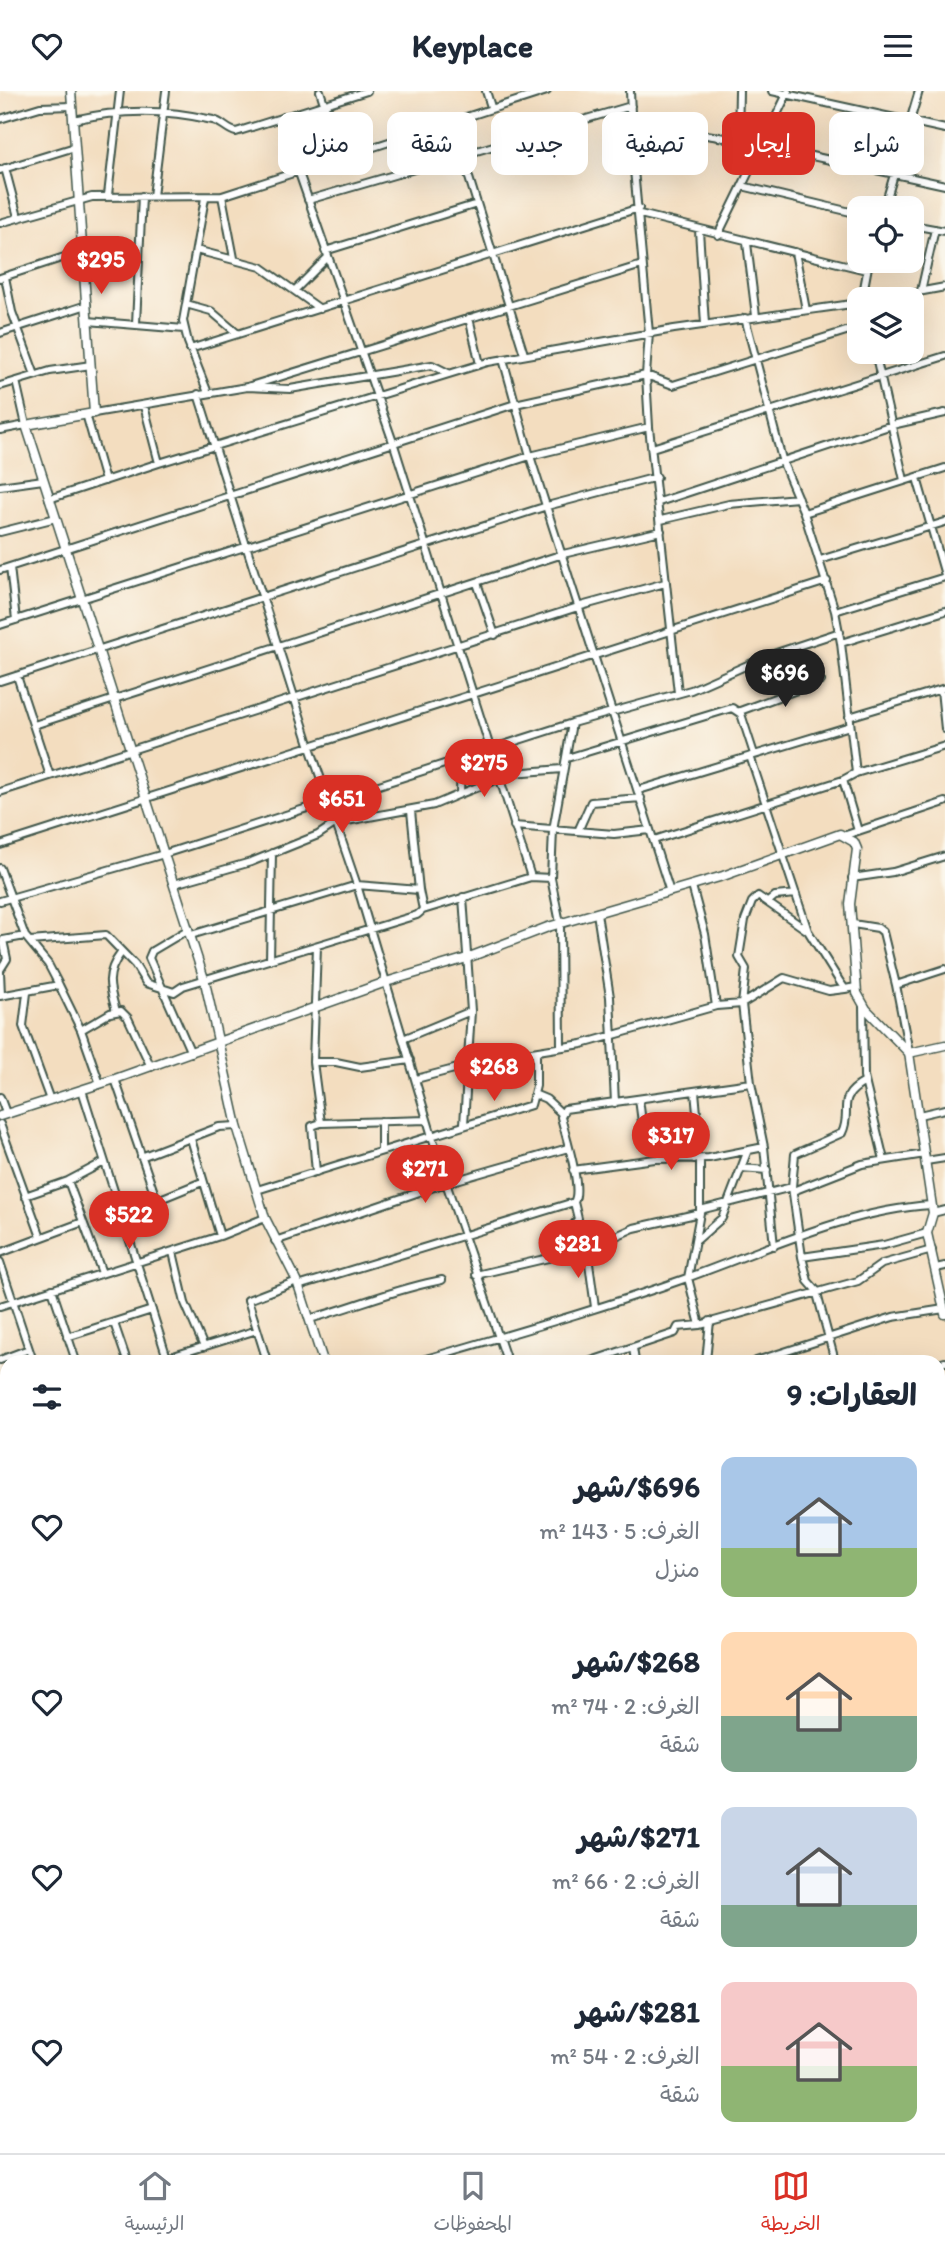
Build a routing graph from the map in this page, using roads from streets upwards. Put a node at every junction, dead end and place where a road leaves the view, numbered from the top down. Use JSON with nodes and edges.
{"nodes":[{"id":1,"x":71,"y":91,"type":"edge"},
{"id":2,"x":120,"y":91,"type":"edge"},
{"id":3,"x":166,"y":91,"type":"edge"},
{"id":4,"x":320,"y":91,"type":"edge"},
{"id":5,"x":367,"y":91,"type":"edge"},
{"id":6,"x":486,"y":91,"type":"edge"},
{"id":7,"x":547,"y":91,"type":"edge"},
{"id":8,"x":630,"y":91,"type":"edge"},
{"id":9,"x":739,"y":91,"type":"edge"},
{"id":10,"x":772,"y":91,"type":"edge"},
{"id":11,"x":919,"y":91,"type":"edge"},
{"id":12,"x":788,"y":93,"type":"edge"},
{"id":13,"x":324,"y":105,"type":"junction"},
{"id":14,"x":72,"y":106,"type":"junction"},
{"id":15,"x":631,"y":106,"type":"junction"},
{"id":16,"x":491,"y":107,"type":"junction"},
{"id":17,"x":117,"y":110,"type":"junction"},
{"id":18,"x":326,"y":112,"type":"edge"},
{"id":19,"x":476,"y":112,"type":"edge"},
{"id":20,"x":631,"y":112,"type":"edge"},
{"id":21,"x":739,"y":112,"type":"edge"},
{"id":22,"x":778,"y":112,"type":"edge"},
{"id":23,"x":868,"y":112,"type":"edge"},
{"id":24,"x":913,"y":112,"type":"edge"},
{"id":25,"x":164,"y":113,"type":"junction"},
{"id":26,"x":0,"y":119,"type":"edge"},
{"id":27,"x":73,"y":120,"type":"junction"},
{"id":28,"x":924,"y":125,"type":"edge"},
{"id":29,"x":945,"y":129,"type":"edge"},
{"id":30,"x":75,"y":147,"type":"junction"},
{"id":31,"x":477,"y":150,"type":"edge"},
{"id":32,"x":2,"y":169,"type":"edge"},
{"id":33,"x":284,"y":175,"type":"edge"},
{"id":34,"x":300,"y":175,"type":"edge"},
{"id":35,"x":392,"y":175,"type":"edge"},
{"id":36,"x":468,"y":175,"type":"edge"},
{"id":37,"x":636,"y":175,"type":"edge"},
{"id":38,"x":747,"y":175,"type":"edge"},
{"id":39,"x":894,"y":175,"type":"edge"},
{"id":40,"x":903,"y":175,"type":"edge"},
{"id":41,"x":945,"y":185,"type":"edge"},
{"id":42,"x":742,"y":186,"type":"junction"},
{"id":43,"x":108,"y":195,"type":"junction"},
{"id":44,"x":142,"y":196,"type":"junction"},
{"id":45,"x":153,"y":196,"type":"junction"},
{"id":46,"x":888,"y":196,"type":"edge"},
{"id":47,"x":222,"y":197,"type":"junction"},
{"id":48,"x":205,"y":198,"type":"junction"},
{"id":49,"x":79,"y":199,"type":"junction"},
{"id":50,"x":309,"y":200,"type":"junction"},
{"id":51,"x":477,"y":204,"type":"junction"},
{"id":52,"x":639,"y":211,"type":"junction"},
{"id":53,"x":847,"y":211,"type":"edge"},
{"id":54,"x":18,"y":217,"type":"junction"},
{"id":55,"x":0,"y":223,"type":"edge"},
{"id":56,"x":924,"y":227,"type":"edge"},
{"id":57,"x":935,"y":229,"type":"junction"},
{"id":58,"x":699,"y":230,"type":"junction"},
{"id":59,"x":945,"y":231,"type":"edge"},
{"id":60,"x":718,"y":235,"type":"junction"},
{"id":61,"x":747,"y":243,"type":"junction"},
{"id":62,"x":196,"y":250,"type":"junction"},
{"id":63,"x":83,"y":251,"type":"junction"},
{"id":64,"x":795,"y":252,"type":"junction"},
{"id":65,"x":493,"y":254,"type":"junction"},
{"id":66,"x":326,"y":255,"type":"junction"},
{"id":67,"x":234,"y":258,"type":"junction"},
{"id":68,"x":847,"y":264,"type":"edge"},
{"id":69,"x":642,"y":265,"type":"junction"},
{"id":70,"x":2,"y":277,"type":"edge"},
{"id":71,"x":922,"y":287,"type":"edge"},
{"id":72,"x":945,"y":287,"type":"edge"},
{"id":73,"x":295,"y":290,"type":"junction"},
{"id":74,"x":924,"y":290,"type":"edge"},
{"id":75,"x":342,"y":302,"type":"junction"},
{"id":76,"x":847,"y":303,"type":"edge"},
{"id":77,"x":186,"y":304,"type":"junction"},
{"id":78,"x":510,"y":304,"type":"junction"},
{"id":79,"x":87,"y":305,"type":"junction"},
{"id":80,"x":320,"y":309,"type":"junction"},
{"id":81,"x":806,"y":310,"type":"junction"},
{"id":82,"x":756,"y":316,"type":"junction"},
{"id":83,"x":469,"y":318,"type":"junction"},
{"id":84,"x":745,"y":318,"type":"junction"},
{"id":85,"x":88,"y":321,"type":"junction"},
{"id":86,"x":136,"y":324,"type":"junction"},
{"id":87,"x":705,"y":324,"type":"junction"},
{"id":88,"x":17,"y":327,"type":"junction"},
{"id":89,"x":184,"y":329,"type":"junction"},
{"id":90,"x":847,"y":331,"type":"edge"},
{"id":91,"x":0,"y":333,"type":"edge"},
{"id":92,"x":238,"y":334,"type":"junction"},
{"id":93,"x":649,"y":334,"type":"junction"},
{"id":94,"x":190,"y":349,"type":"junction"},
{"id":95,"x":524,"y":353,"type":"junction"},
{"id":96,"x":361,"y":354,"type":"junction"},
{"id":97,"x":945,"y":356,"type":"edge"},
{"id":98,"x":755,"y":358,"type":"junction"},
{"id":99,"x":503,"y":359,"type":"junction"},
{"id":100,"x":480,"y":363,"type":"junction"},
{"id":101,"x":879,"y":364,"type":"edge"},
{"id":102,"x":91,"y":365,"type":"junction"},
{"id":103,"x":448,"y":373,"type":"junction"},
{"id":104,"x":882,"y":374,"type":"junction"},
{"id":105,"x":35,"y":375,"type":"junction"},
{"id":106,"x":646,"y":375,"type":"junction"},
{"id":107,"x":369,"y":377,"type":"junction"},
{"id":108,"x":16,"y":381,"type":"junction"},
{"id":109,"x":0,"y":386,"type":"edge"},
{"id":110,"x":247,"y":387,"type":"junction"},
{"id":111,"x":208,"y":393,"type":"junction"},
{"id":112,"x":198,"y":394,"type":"junction"},
{"id":113,"x":376,"y":395,"type":"junction"},
{"id":114,"x":515,"y":404,"type":"junction"},
{"id":115,"x":144,"y":406,"type":"junction"},
{"id":116,"x":771,"y":408,"type":"junction"},
{"id":117,"x":945,"y":413,"type":"edge"},
{"id":118,"x":90,"y":414,"type":"junction"},
{"id":119,"x":26,"y":425,"type":"junction"},
{"id":120,"x":892,"y":425,"type":"junction"},
{"id":121,"x":649,"y":427,"type":"junction"},
{"id":122,"x":0,"y":430,"type":"edge"},
{"id":123,"x":394,"y":445,"type":"junction"},
{"id":124,"x":215,"y":446,"type":"junction"},
{"id":125,"x":652,"y":448,"type":"junction"},
{"id":126,"x":530,"y":456,"type":"junction"},
{"id":127,"x":159,"y":463,"type":"junction"},
{"id":128,"x":783,"y":463,"type":"junction"},
{"id":129,"x":945,"y":468,"type":"edge"},
{"id":130,"x":657,"y":477,"type":"junction"},
{"id":131,"x":917,"y":478,"type":"junction"},
{"id":132,"x":43,"y":480,"type":"junction"},
{"id":133,"x":904,"y":480,"type":"junction"},
{"id":134,"x":105,"y":481,"type":"junction"},
{"id":135,"x":0,"y":487,"type":"edge"},
{"id":136,"x":410,"y":494,"type":"junction"},
{"id":137,"x":230,"y":496,"type":"junction"},
{"id":138,"x":798,"y":498,"type":"junction"},
{"id":139,"x":49,"y":499,"type":"junction"},
{"id":140,"x":659,"y":502,"type":"junction"},
{"id":141,"x":547,"y":506,"type":"junction"},
{"id":142,"x":804,"y":513,"type":"junction"},
{"id":143,"x":56,"y":518,"type":"junction"},
{"id":144,"x":661,"y":520,"type":"junction"},
{"id":145,"x":945,"y":522,"type":"edge"},
{"id":146,"x":930,"y":527,"type":"junction"},
{"id":147,"x":0,"y":531,"type":"edge"},
{"id":148,"x":662,"y":531,"type":"junction"},
{"id":149,"x":426,"y":544,"type":"junction"},
{"id":150,"x":246,"y":546,"type":"junction"},
{"id":151,"x":65,"y":549,"type":"junction"},
{"id":152,"x":563,"y":554,"type":"junction"},
{"id":153,"x":820,"y":560,"type":"junction"},
{"id":154,"x":10,"y":567,"type":"junction"},
{"id":155,"x":0,"y":571,"type":"edge"},
{"id":156,"x":945,"y":576,"type":"edge"},
{"id":157,"x":827,"y":581,"type":"junction"},
{"id":158,"x":477,"y":583,"type":"junction"},
{"id":159,"x":665,"y":583,"type":"junction"},
{"id":160,"x":263,"y":596,"type":"junction"},
{"id":161,"x":442,"y":596,"type":"junction"},
{"id":162,"x":83,"y":600,"type":"junction"},
{"id":163,"x":581,"y":606,"type":"junction"},
{"id":164,"x":835,"y":611,"type":"junction"},
{"id":165,"x":945,"y":611,"type":"edge"},
{"id":166,"x":16,"y":620,"type":"junction"},
{"id":167,"x":0,"y":625,"type":"edge"},
{"id":168,"x":840,"y":632,"type":"junction"},
{"id":169,"x":670,"y":633,"type":"junction"},
{"id":170,"x":495,"y":635,"type":"junction"},
{"id":171,"x":841,"y":643,"type":"junction"},
{"id":172,"x":457,"y":647,"type":"junction"},
{"id":173,"x":278,"y":648,"type":"junction"},
{"id":174,"x":98,"y":649,"type":"junction"},
{"id":175,"x":595,"y":657,"type":"junction"},
{"id":176,"x":17,"y":676,"type":"junction"},
{"id":177,"x":0,"y":681,"type":"edge"},
{"id":178,"x":821,"y":681,"type":"dead end"},
{"id":179,"x":943,"y":689,"type":"edge"},
{"id":180,"x":678,"y":693,"type":"junction"},
{"id":181,"x":472,"y":696,"type":"junction"},
{"id":182,"x":294,"y":698,"type":"junction"},
{"id":183,"x":114,"y":701,"type":"junction"},
{"id":184,"x":740,"y":711,"type":"junction"},
{"id":185,"x":613,"y":712,"type":"junction"},
{"id":186,"x":849,"y":717,"type":"junction"},
{"id":187,"x":572,"y":723,"type":"junction"},
{"id":188,"x":34,"y":725,"type":"junction"},
{"id":189,"x":850,"y":726,"type":"junction"},
{"id":190,"x":945,"y":729,"type":"edge"},
{"id":191,"x":623,"y":742,"type":"junction"},
{"id":192,"x":945,"y":746,"type":"edge"},
{"id":193,"x":310,"y":747,"type":"junction"},
{"id":194,"x":489,"y":750,"type":"junction"},
{"id":195,"x":130,"y":751,"type":"junction"},
{"id":196,"x":752,"y":755,"type":"junction"},
{"id":197,"x":567,"y":758,"type":"junction"},
{"id":198,"x":461,"y":759,"type":"junction"},
{"id":199,"x":562,"y":769,"type":"junction"},
{"id":200,"x":856,"y":773,"type":"junction"},
{"id":201,"x":50,"y":776,"type":"junction"},
{"id":202,"x":500,"y":779,"type":"junction"},
{"id":203,"x":843,"y":780,"type":"junction"},
{"id":204,"x":639,"y":790,"type":"junction"},
{"id":205,"x":0,"y":792,"type":"edge"},
{"id":206,"x":460,"y":793,"type":"junction"},
{"id":207,"x":147,"y":799,"type":"junction"},
{"id":208,"x":641,"y":799,"type":"junction"},
{"id":209,"x":329,"y":802,"type":"junction"},
{"id":210,"x":945,"y":802,"type":"edge"},
{"id":211,"x":766,"y":806,"type":"junction"},
{"id":212,"x":411,"y":811,"type":"junction"},
{"id":213,"x":336,"y":823,"type":"junction"},
{"id":214,"x":514,"y":826,"type":"junction"},
{"id":215,"x":579,"y":829,"type":"junction"},
{"id":216,"x":553,"y":830,"type":"junction"},
{"id":217,"x":650,"y":830,"type":"junction"},
{"id":218,"x":858,"y":831,"type":"junction"},
{"id":219,"x":846,"y":835,"type":"junction"},
{"id":220,"x":654,"y":840,"type":"junction"},
{"id":221,"x":0,"y":845,"type":"edge"},
{"id":222,"x":272,"y":853,"type":"junction"},
{"id":223,"x":164,"y":854,"type":"junction"},
{"id":224,"x":784,"y":855,"type":"junction"},
{"id":225,"x":945,"y":856,"type":"edge"},
{"id":226,"x":0,"y":868,"type":"edge"},
{"id":227,"x":531,"y":877,"type":"junction"},
{"id":228,"x":551,"y":878,"type":"junction"},
{"id":229,"x":852,"y":878,"type":"junction"},
{"id":230,"x":174,"y":884,"type":"junction"},
{"id":231,"x":358,"y":885,"type":"junction"},
{"id":232,"x":692,"y":886,"type":"junction"},
{"id":233,"x":419,"y":890,"type":"junction"},
{"id":234,"x":670,"y":892,"type":"junction"},
{"id":235,"x":796,"y":894,"type":"junction"},
{"id":236,"x":463,"y":897,"type":"junction"},
{"id":237,"x":9,"y":898,"type":"junction"},
{"id":238,"x":0,"y":901,"type":"edge"},
{"id":239,"x":768,"y":902,"type":"junction"},
{"id":240,"x":423,"y":909,"type":"junction"},
{"id":241,"x":270,"y":911,"type":"junction"},
{"id":242,"x":597,"y":913,"type":"junction"},
{"id":243,"x":560,"y":923,"type":"junction"},
{"id":244,"x":853,"y":924,"type":"junction"},
{"id":245,"x":370,"y":929,"type":"junction"},
{"id":246,"x":808,"y":931,"type":"junction"},
{"id":247,"x":190,"y":932,"type":"junction"},
{"id":248,"x":27,"y":939,"type":"junction"},
{"id":249,"x":2,"y":944,"type":"edge"},
{"id":250,"x":317,"y":946,"type":"junction"},
{"id":251,"x":121,"y":953,"type":"junction"},
{"id":252,"x":467,"y":958,"type":"junction"},
{"id":253,"x":270,"y":960,"type":"junction"},
{"id":254,"x":945,"y":969,"type":"edge"},
{"id":255,"x":0,"y":970,"type":"edge"},
{"id":256,"x":205,"y":982,"type":"junction"},
{"id":257,"x":386,"y":982,"type":"junction"},
{"id":258,"x":59,"y":985,"type":"junction"},
{"id":259,"x":895,"y":985,"type":"junction"},
{"id":260,"x":856,"y":986,"type":"junction"},
{"id":261,"x":845,"y":989,"type":"junction"},
{"id":262,"x":163,"y":990,"type":"junction"},
{"id":263,"x":27,"y":993,"type":"junction"},
{"id":264,"x":1,"y":996,"type":"edge"},
{"id":265,"x":863,"y":1003,"type":"junction"},
{"id":266,"x":742,"y":1004,"type":"junction"},
{"id":267,"x":716,"y":1006,"type":"junction"},
{"id":268,"x":317,"y":1008,"type":"junction"},
{"id":269,"x":116,"y":1011,"type":"junction"},
{"id":270,"x":471,"y":1011,"type":"junction"},
{"id":271,"x":81,"y":1030,"type":"junction"},
{"id":272,"x":612,"y":1036,"type":"junction"},
{"id":273,"x":403,"y":1039,"type":"junction"},
{"id":274,"x":219,"y":1043,"type":"junction"},
{"id":275,"x":945,"y":1045,"type":"edge"},
{"id":276,"x":561,"y":1047,"type":"junction"},
{"id":277,"x":191,"y":1052,"type":"junction"},
{"id":278,"x":536,"y":1053,"type":"junction"},
{"id":279,"x":909,"y":1053,"type":"junction"},
{"id":280,"x":410,"y":1060,"type":"junction"},
{"id":281,"x":313,"y":1062,"type":"junction"},
{"id":282,"x":468,"y":1064,"type":"junction"},
{"id":283,"x":151,"y":1067,"type":"junction"},
{"id":284,"x":115,"y":1079,"type":"junction"},
{"id":285,"x":416,"y":1079,"type":"junction"},
{"id":286,"x":865,"y":1082,"type":"junction"},
{"id":287,"x":751,"y":1083,"type":"junction"},
{"id":288,"x":100,"y":1084,"type":"junction"},
{"id":289,"x":82,"y":1090,"type":"junction"},
{"id":290,"x":695,"y":1091,"type":"junction"},
{"id":291,"x":534,"y":1094,"type":"junction"},
{"id":292,"x":0,"y":1097,"type":"edge"},
{"id":293,"x":639,"y":1099,"type":"junction"},
{"id":294,"x":50,"y":1100,"type":"junction"},
{"id":295,"x":614,"y":1103,"type":"junction"},
{"id":296,"x":945,"y":1109,"type":"edge"},
{"id":297,"x":561,"y":1113,"type":"junction"},
{"id":298,"x":3,"y":1114,"type":"edge"},
{"id":299,"x":919,"y":1115,"type":"junction"},
{"id":300,"x":426,"y":1120,"type":"junction"},
{"id":301,"x":381,"y":1121,"type":"junction"},
{"id":302,"x":321,"y":1123,"type":"junction"},
{"id":303,"x":0,"y":1124,"type":"edge"},
{"id":304,"x":464,"y":1124,"type":"junction"},
{"id":305,"x":237,"y":1126,"type":"junction"},
{"id":306,"x":431,"y":1136,"type":"junction"},
{"id":307,"x":699,"y":1136,"type":"junction"},
{"id":308,"x":191,"y":1139,"type":"junction"},
{"id":309,"x":568,"y":1147,"type":"junction"},
{"id":310,"x":764,"y":1147,"type":"junction"},
{"id":311,"x":748,"y":1150,"type":"junction"},
{"id":312,"x":382,"y":1151,"type":"junction"},
{"id":313,"x":141,"y":1157,"type":"junction"},
{"id":314,"x":925,"y":1158,"type":"junction"},
{"id":315,"x":945,"y":1158,"type":"edge"},
{"id":316,"x":697,"y":1159,"type":"junction"},
{"id":317,"x":884,"y":1160,"type":"junction"},
{"id":318,"x":104,"y":1163,"type":"junction"},
{"id":319,"x":741,"y":1168,"type":"junction"},
{"id":320,"x":573,"y":1170,"type":"junction"},
{"id":321,"x":767,"y":1170,"type":"junction"},
{"id":322,"x":316,"y":1172,"type":"junction"},
{"id":323,"x":68,"y":1181,"type":"junction"},
{"id":324,"x":202,"y":1182,"type":"junction"},
{"id":325,"x":446,"y":1184,"type":"junction"},
{"id":326,"x":792,"y":1189,"type":"junction"},
{"id":327,"x":257,"y":1190,"type":"junction"},
{"id":328,"x":770,"y":1193,"type":"junction"},
{"id":329,"x":25,"y":1196,"type":"junction"},
{"id":330,"x":157,"y":1201,"type":"junction"},
{"id":331,"x":729,"y":1201,"type":"junction"},
{"id":332,"x":574,"y":1202,"type":"junction"},
{"id":333,"x":933,"y":1209,"type":"junction"},
{"id":334,"x":945,"y":1210,"type":"edge"},
{"id":335,"x":700,"y":1212,"type":"junction"},
{"id":336,"x":121,"y":1215,"type":"junction"},
{"id":337,"x":265,"y":1218,"type":"junction"},
{"id":338,"x":83,"y":1222,"type":"junction"},
{"id":339,"x":927,"y":1233,"type":"junction"},
{"id":340,"x":465,"y":1235,"type":"junction"},
{"id":341,"x":220,"y":1236,"type":"junction"},
{"id":342,"x":41,"y":1237,"type":"junction"},
{"id":343,"x":800,"y":1238,"type":"junction"},
{"id":344,"x":697,"y":1240,"type":"junction"},
{"id":345,"x":275,"y":1241,"type":"junction"},
{"id":346,"x":774,"y":1247,"type":"junction"},
{"id":347,"x":587,"y":1249,"type":"junction"},
{"id":348,"x":578,"y":1250,"type":"junction"},
{"id":349,"x":932,"y":1250,"type":"junction"},
{"id":350,"x":173,"y":1252,"type":"junction"},
{"id":351,"x":0,"y":1253,"type":"edge"},
{"id":352,"x":802,"y":1257,"type":"junction"},
{"id":353,"x":0,"y":1262,"type":"edge"},
{"id":354,"x":135,"y":1264,"type":"junction"},
{"id":355,"x":940,"y":1267,"type":"edge"},
{"id":356,"x":102,"y":1273,"type":"junction"},
{"id":357,"x":476,"y":1275,"type":"junction"},
{"id":358,"x":688,"y":1278,"type":"junction"},
{"id":359,"x":442,"y":1280,"type":"dead end"},
{"id":360,"x":297,"y":1284,"type":"junction"},
{"id":361,"x":52,"y":1289,"type":"junction"},
{"id":362,"x":816,"y":1290,"type":"junction"},
{"id":363,"x":13,"y":1302,"type":"junction"},
{"id":364,"x":0,"y":1306,"type":"edge"},
{"id":365,"x":595,"y":1307,"type":"junction"},
{"id":366,"x":152,"y":1310,"type":"junction"},
{"id":367,"x":944,"y":1311,"type":"edge"},
{"id":368,"x":309,"y":1319,"type":"junction"},
{"id":369,"x":709,"y":1321,"type":"junction"},
{"id":370,"x":114,"y":1323,"type":"junction"},
{"id":371,"x":700,"y":1325,"type":"junction"},
{"id":372,"x":257,"y":1330,"type":"junction"},
{"id":373,"x":67,"y":1337,"type":"junction"},
{"id":374,"x":499,"y":1337,"type":"junction"},
{"id":375,"x":829,"y":1338,"type":"junction"},
{"id":376,"x":204,"y":1347,"type":"junction"},
{"id":377,"x":633,"y":1348,"type":"junction"},
{"id":378,"x":29,"y":1349,"type":"junction"},
{"id":379,"x":13,"y":1355,"type":"edge"},
{"id":380,"x":31,"y":1355,"type":"edge"},
{"id":381,"x":74,"y":1355,"type":"edge"},
{"id":382,"x":125,"y":1355,"type":"edge"},
{"id":383,"x":166,"y":1355,"type":"edge"},
{"id":384,"x":181,"y":1355,"type":"edge"},
{"id":385,"x":265,"y":1355,"type":"edge"},
{"id":386,"x":319,"y":1355,"type":"edge"},
{"id":387,"x":439,"y":1355,"type":"edge"},
{"id":388,"x":505,"y":1355,"type":"edge"},
{"id":389,"x":610,"y":1355,"type":"edge"},
{"id":390,"x":634,"y":1355,"type":"edge"},
{"id":391,"x":706,"y":1355,"type":"edge"},
{"id":392,"x":775,"y":1355,"type":"edge"},
{"id":393,"x":833,"y":1355,"type":"edge"}],
"edges":[{"from":1,"to":14,"type":"street"},
{"from":2,"to":17,"type":"street"},
{"from":3,"to":25,"type":"street"},
{"from":4,"to":13,"type":"street"},
{"from":5,"to":13,"type":"street"},
{"from":6,"to":16,"type":"street"},
{"from":7,"to":16,"type":"street"},
{"from":8,"to":15,"type":"street"},
{"from":9,"to":21,"type":"street"},
{"from":10,"to":12,"type":"street"},
{"from":11,"to":24,"type":"street"},
{"from":12,"to":22,"type":"street"},
{"from":12,"to":23,"type":"street"},
{"from":13,"to":18,"type":"street"},
{"from":13,"to":25,"type":"street"},
{"from":14,"to":26,"type":"street"},
{"from":14,"to":27,"type":"street"},
{"from":15,"to":20,"type":"street"},
{"from":15,"to":31,"type":"street"},
{"from":16,"to":19,"type":"street"},
{"from":17,"to":25,"type":"street"},
{"from":17,"to":27,"type":"street"},
{"from":17,"to":43,"type":"street"},
{"from":25,"to":45,"type":"street"},
{"from":27,"to":30,"type":"street"},
{"from":28,"to":29,"type":"street"},
{"from":30,"to":32,"type":"street"},
{"from":30,"to":49,"type":"street"},
{"from":32,"to":54,"type":"street"},
{"from":33,"to":47,"type":"street"},
{"from":34,"to":50,"type":"street"},
{"from":35,"to":50,"type":"street"},
{"from":36,"to":51,"type":"street"},
{"from":37,"to":52,"type":"street"},
{"from":38,"to":42,"type":"street"},
{"from":39,"to":46,"type":"street"},
{"from":40,"to":41,"type":"street"},
{"from":42,"to":53,"type":"street"},
{"from":42,"to":60,"type":"street"},
{"from":43,"to":44,"type":"street"},
{"from":43,"to":49,"type":"street"},
{"from":44,"to":45,"type":"street"},
{"from":44,"to":86,"type":"street"},
{"from":45,"to":48,"type":"street"},
{"from":47,"to":48,"type":"street"},
{"from":47,"to":67,"type":"street"},
{"from":48,"to":62,"type":"street"},
{"from":49,"to":54,"type":"street"},
{"from":49,"to":63,"type":"street"},
{"from":50,"to":66,"type":"street"},
{"from":51,"to":65,"type":"street"},
{"from":51,"to":66,"type":"street"},
{"from":52,"to":58,"type":"street"},
{"from":52,"to":65,"type":"street"},
{"from":52,"to":69,"type":"street"},
{"from":54,"to":55,"type":"street"},
{"from":56,"to":57,"type":"street"},
{"from":57,"to":59,"type":"street"},
{"from":57,"to":71,"type":"street"},
{"from":58,"to":60,"type":"street"},
{"from":58,"to":87,"type":"street"},
{"from":60,"to":61,"type":"street"},
{"from":61,"to":64,"type":"street"},
{"from":61,"to":82,"type":"street"},
{"from":62,"to":67,"type":"street"},
{"from":62,"to":77,"type":"street"},
{"from":63,"to":70,"type":"street"},
{"from":63,"to":79,"type":"street"},
{"from":64,"to":68,"type":"street"},
{"from":64,"to":81,"type":"street"},
{"from":65,"to":75,"type":"street"},
{"from":65,"to":78,"type":"street"},
{"from":66,"to":73,"type":"street"},
{"from":66,"to":75,"type":"street"},
{"from":67,"to":73,"type":"street"},
{"from":69,"to":78,"type":"street"},
{"from":69,"to":93,"type":"street"},
{"from":70,"to":88,"type":"street"},
{"from":72,"to":74,"type":"street"},
{"from":73,"to":80,"type":"street"},
{"from":75,"to":80,"type":"street"},
{"from":75,"to":96,"type":"street"},
{"from":76,"to":81,"type":"street"},
{"from":77,"to":89,"type":"street"},
{"from":77,"to":92,"type":"street"},
{"from":78,"to":83,"type":"street"},
{"from":78,"to":95,"type":"street"},
{"from":79,"to":85,"type":"street"},
{"from":79,"to":88,"type":"street"},
{"from":80,"to":92,"type":"street"},
{"from":81,"to":82,"type":"street"},
{"from":82,"to":84,"type":"street"},
{"from":83,"to":96,"type":"street"},
{"from":83,"to":100,"type":"street"},
{"from":84,"to":87,"type":"street"},
{"from":84,"to":98,"type":"street"},
{"from":85,"to":86,"type":"street"},
{"from":85,"to":102,"type":"street"},
{"from":86,"to":89,"type":"street"},
{"from":87,"to":93,"type":"street"},
{"from":88,"to":91,"type":"street"},
{"from":88,"to":105,"type":"street"},
{"from":89,"to":94,"type":"street"},
{"from":90,"to":98,"type":"street"},
{"from":92,"to":94,"type":"street"},
{"from":93,"to":95,"type":"street"},
{"from":93,"to":106,"type":"street"},
{"from":94,"to":111,"type":"street"},
{"from":95,"to":99,"type":"street"},
{"from":96,"to":107,"type":"street"},
{"from":96,"to":110,"type":"street"},
{"from":97,"to":104,"type":"street"},
{"from":98,"to":106,"type":"street"},
{"from":98,"to":116,"type":"street"},
{"from":99,"to":100,"type":"street"},
{"from":99,"to":114,"type":"street"},
{"from":100,"to":103,"type":"street"},
{"from":101,"to":104,"type":"street"},
{"from":102,"to":105,"type":"street"},
{"from":102,"to":118,"type":"street"},
{"from":103,"to":107,"type":"street"},
{"from":103,"to":113,"type":"street"},
{"from":104,"to":116,"type":"street"},
{"from":104,"to":120,"type":"street"},
{"from":105,"to":108,"type":"street"},
{"from":106,"to":114,"type":"street"},
{"from":106,"to":121,"type":"street"},
{"from":107,"to":110,"type":"street"},
{"from":107,"to":113,"type":"street"},
{"from":108,"to":109,"type":"street"},
{"from":108,"to":119,"type":"street"},
{"from":110,"to":111,"type":"street"},
{"from":111,"to":112,"type":"street"},
{"from":112,"to":115,"type":"street"},
{"from":112,"to":124,"type":"street"},
{"from":113,"to":123,"type":"street"},
{"from":113,"to":124,"type":"street"},
{"from":114,"to":123,"type":"street"},
{"from":114,"to":126,"type":"street"},
{"from":115,"to":118,"type":"street"},
{"from":115,"to":127,"type":"street"},
{"from":116,"to":125,"type":"street"},
{"from":116,"to":128,"type":"street"},
{"from":117,"to":120,"type":"street"},
{"from":118,"to":119,"type":"street"},
{"from":118,"to":134,"type":"street"},
{"from":119,"to":122,"type":"street"},
{"from":119,"to":132,"type":"street"},
{"from":120,"to":128,"type":"street"},
{"from":120,"to":133,"type":"street"},
{"from":121,"to":125,"type":"street"},
{"from":121,"to":126,"type":"street"},
{"from":123,"to":136,"type":"street"},
{"from":123,"to":137,"type":"street"},
{"from":124,"to":127,"type":"street"},
{"from":124,"to":137,"type":"street"},
{"from":125,"to":130,"type":"street"},
{"from":126,"to":136,"type":"street"},
{"from":126,"to":141,"type":"street"},
{"from":127,"to":134,"type":"street"},
{"from":128,"to":138,"type":"street"},
{"from":128,"to":140,"type":"street"},
{"from":129,"to":131,"type":"street"},
{"from":130,"to":140,"type":"street"},
{"from":130,"to":141,"type":"street"},
{"from":131,"to":133,"type":"street"},
{"from":131,"to":146,"type":"street"},
{"from":132,"to":135,"type":"street"},
{"from":132,"to":139,"type":"street"},
{"from":133,"to":142,"type":"street"},
{"from":134,"to":139,"type":"street"},
{"from":136,"to":149,"type":"street"},
{"from":136,"to":150,"type":"street"},
{"from":137,"to":150,"type":"street"},
{"from":137,"to":151,"type":"street"},
{"from":138,"to":142,"type":"street"},
{"from":138,"to":144,"type":"street"},
{"from":139,"to":143,"type":"street"},
{"from":140,"to":144,"type":"street"},
{"from":141,"to":149,"type":"street"},
{"from":141,"to":152,"type":"street"},
{"from":142,"to":153,"type":"street"},
{"from":143,"to":147,"type":"street"},
{"from":143,"to":151,"type":"street"},
{"from":144,"to":148,"type":"street"},
{"from":145,"to":146,"type":"street"},
{"from":146,"to":153,"type":"street"},
{"from":146,"to":156,"type":"street"},
{"from":148,"to":152,"type":"street"},
{"from":148,"to":159,"type":"street"},
{"from":149,"to":160,"type":"street"},
{"from":149,"to":161,"type":"street"},
{"from":150,"to":160,"type":"street"},
{"from":150,"to":162,"type":"street"},
{"from":151,"to":154,"type":"street"},
{"from":151,"to":162,"type":"street"},
{"from":152,"to":158,"type":"street"},
{"from":152,"to":163,"type":"street"},
{"from":153,"to":157,"type":"street"},
{"from":154,"to":155,"type":"street"},
{"from":154,"to":166,"type":"street"},
{"from":156,"to":164,"type":"street"},
{"from":157,"to":164,"type":"street"},
{"from":157,"to":169,"type":"street"},
{"from":158,"to":161,"type":"street"},
{"from":158,"to":170,"type":"street"},
{"from":159,"to":163,"type":"street"},
{"from":159,"to":169,"type":"street"},
{"from":160,"to":173,"type":"street"},
{"from":160,"to":174,"type":"street"},
{"from":161,"to":172,"type":"street"},
{"from":161,"to":173,"type":"street"},
{"from":162,"to":166,"type":"street"},
{"from":162,"to":174,"type":"street"},
{"from":163,"to":170,"type":"street"},
{"from":163,"to":175,"type":"street"},
{"from":164,"to":168,"type":"street"},
{"from":165,"to":171,"type":"street"},
{"from":166,"to":167,"type":"street"},
{"from":168,"to":171,"type":"street"},
{"from":168,"to":180,"type":"street"},
{"from":169,"to":175,"type":"street"},
{"from":169,"to":180,"type":"street"},
{"from":170,"to":172,"type":"street"},
{"from":171,"to":186,"type":"street"},
{"from":172,"to":181,"type":"street"},
{"from":172,"to":182,"type":"street"},
{"from":173,"to":182,"type":"street"},
{"from":173,"to":183,"type":"street"},
{"from":174,"to":176,"type":"street"},
{"from":174,"to":183,"type":"street"},
{"from":175,"to":181,"type":"street"},
{"from":175,"to":185,"type":"street"},
{"from":176,"to":177,"type":"street"},
{"from":176,"to":188,"type":"street"},
{"from":178,"to":184,"type":"street"},
{"from":179,"to":186,"type":"street"},
{"from":179,"to":190,"type":"street"},
{"from":180,"to":185,"type":"street"},
{"from":181,"to":193,"type":"street"},
{"from":181,"to":194,"type":"street"},
{"from":182,"to":193,"type":"street"},
{"from":182,"to":195,"type":"street"},
{"from":183,"to":188,"type":"street"},
{"from":183,"to":195,"type":"street"},
{"from":184,"to":191,"type":"street"},
{"from":184,"to":196,"type":"street"},
{"from":185,"to":187,"type":"street"},
{"from":185,"to":191,"type":"street"},
{"from":186,"to":189,"type":"street"},
{"from":187,"to":194,"type":"street"},
{"from":187,"to":197,"type":"street"},
{"from":188,"to":201,"type":"street"},
{"from":189,"to":196,"type":"street"},
{"from":189,"to":200,"type":"street"},
{"from":191,"to":197,"type":"street"},
{"from":191,"to":204,"type":"street"},
{"from":192,"to":200,"type":"street"},
{"from":193,"to":207,"type":"street"},
{"from":193,"to":209,"type":"street"},
{"from":194,"to":198,"type":"street"},
{"from":194,"to":202,"type":"street"},
{"from":195,"to":201,"type":"street"},
{"from":195,"to":207,"type":"street"},
{"from":196,"to":204,"type":"street"},
{"from":196,"to":211,"type":"street"},
{"from":197,"to":199,"type":"street"},
{"from":198,"to":206,"type":"street"},
{"from":198,"to":209,"type":"street"},
{"from":199,"to":202,"type":"street"},
{"from":199,"to":216,"type":"street"},
{"from":200,"to":203,"type":"street"},
{"from":201,"to":205,"type":"street"},
{"from":202,"to":206,"type":"street"},
{"from":202,"to":214,"type":"street"},
{"from":203,"to":211,"type":"street"},
{"from":203,"to":218,"type":"street"},
{"from":204,"to":208,"type":"street"},
{"from":206,"to":212,"type":"street"},
{"from":207,"to":221,"type":"street"},
{"from":207,"to":223,"type":"street"},
{"from":208,"to":215,"type":"street"},
{"from":208,"to":217,"type":"street"},
{"from":209,"to":213,"type":"street"},
{"from":209,"to":223,"type":"street"},
{"from":210,"to":218,"type":"street"},
{"from":211,"to":220,"type":"street"},
{"from":211,"to":224,"type":"street"},
{"from":212,"to":213,"type":"street"},
{"from":212,"to":233,"type":"street"},
{"from":213,"to":222,"type":"street"},
{"from":213,"to":231,"type":"street"},
{"from":214,"to":216,"type":"street"},
{"from":214,"to":227,"type":"street"},
{"from":215,"to":216,"type":"street"},
{"from":215,"to":217,"type":"street"},
{"from":216,"to":228,"type":"street"},
{"from":217,"to":220,"type":"street"},
{"from":218,"to":219,"type":"street"},
{"from":219,"to":224,"type":"street"},
{"from":219,"to":229,"type":"street"},
{"from":220,"to":234,"type":"street"},
{"from":222,"to":230,"type":"street"},
{"from":222,"to":241,"type":"street"},
{"from":223,"to":230,"type":"street"},
{"from":223,"to":237,"type":"street"},
{"from":224,"to":232,"type":"street"},
{"from":224,"to":235,"type":"street"},
{"from":225,"to":229,"type":"street"},
{"from":226,"to":237,"type":"street"},
{"from":227,"to":228,"type":"street"},
{"from":227,"to":236,"type":"street"},
{"from":228,"to":243,"type":"street"},
{"from":229,"to":244,"type":"street"},
{"from":230,"to":247,"type":"street"},
{"from":231,"to":233,"type":"street"},
{"from":231,"to":241,"type":"street"},
{"from":231,"to":245,"type":"street"},
{"from":232,"to":234,"type":"street"},
{"from":232,"to":267,"type":"street"},
{"from":233,"to":240,"type":"street"},
{"from":234,"to":242,"type":"street"},
{"from":235,"to":239,"type":"street"},
{"from":235,"to":246,"type":"street"},
{"from":236,"to":240,"type":"street"},
{"from":236,"to":252,"type":"street"},
{"from":237,"to":238,"type":"street"},
{"from":237,"to":248,"type":"street"},
{"from":239,"to":246,"type":"street"},
{"from":239,"to":266,"type":"street"},
{"from":240,"to":245,"type":"street"},
{"from":241,"to":247,"type":"street"},
{"from":241,"to":253,"type":"street"},
{"from":242,"to":243,"type":"street"},
{"from":242,"to":272,"type":"street"},
{"from":243,"to":252,"type":"street"},
{"from":243,"to":276,"type":"street"},
{"from":244,"to":259,"type":"street"},
{"from":244,"to":260,"type":"street"},
{"from":245,"to":250,"type":"street"},
{"from":245,"to":257,"type":"street"},
{"from":246,"to":261,"type":"street"},
{"from":247,"to":256,"type":"street"},
{"from":247,"to":262,"type":"street"},
{"from":248,"to":249,"type":"street"},
{"from":248,"to":251,"type":"street"},
{"from":248,"to":258,"type":"street"},
{"from":249,"to":255,"type":"street"},
{"from":250,"to":253,"type":"street"},
{"from":250,"to":268,"type":"street"},
{"from":251,"to":262,"type":"street"},
{"from":251,"to":269,"type":"street"},
{"from":252,"to":257,"type":"street"},
{"from":252,"to":270,"type":"street"},
{"from":253,"to":256,"type":"street"},
{"from":254,"to":259,"type":"street"},
{"from":255,"to":264,"type":"street"},
{"from":256,"to":262,"type":"street"},
{"from":256,"to":274,"type":"street"},
{"from":257,"to":268,"type":"street"},
{"from":257,"to":273,"type":"street"},
{"from":258,"to":263,"type":"street"},
{"from":258,"to":271,"type":"street"},
{"from":259,"to":279,"type":"street"},
{"from":260,"to":261,"type":"street"},
{"from":260,"to":265,"type":"street"},
{"from":261,"to":266,"type":"street"},
{"from":262,"to":277,"type":"street"},
{"from":263,"to":264,"type":"street"},
{"from":263,"to":294,"type":"street"},
{"from":265,"to":279,"type":"street"},
{"from":265,"to":286,"type":"street"},
{"from":266,"to":267,"type":"street"},
{"from":266,"to":287,"type":"street"},
{"from":267,"to":272,"type":"street"},
{"from":268,"to":274,"type":"street"},
{"from":268,"to":281,"type":"street"},
{"from":269,"to":271,"type":"street"},
{"from":269,"to":283,"type":"street"},
{"from":270,"to":273,"type":"street"},
{"from":270,"to":282,"type":"street"},
{"from":271,"to":288,"type":"street"},
{"from":272,"to":276,"type":"street"},
{"from":272,"to":295,"type":"street"},
{"from":273,"to":280,"type":"street"},
{"from":274,"to":277,"type":"street"},
{"from":274,"to":305,"type":"street"},
{"from":275,"to":279,"type":"street"},
{"from":276,"to":278,"type":"street"},
{"from":277,"to":283,"type":"street"},
{"from":278,"to":282,"type":"street"},
{"from":278,"to":291,"type":"street"},
{"from":279,"to":299,"type":"street"},
{"from":280,"to":281,"type":"street"},
{"from":280,"to":285,"type":"street"},
{"from":281,"to":302,"type":"street"},
{"from":282,"to":285,"type":"street"},
{"from":282,"to":304,"type":"street"},
{"from":283,"to":284,"type":"street"},
{"from":284,"to":288,"type":"street"},
{"from":284,"to":313,"type":"street"},
{"from":285,"to":300,"type":"street"},
{"from":286,"to":317,"type":"street"},
{"from":286,"to":326,"type":"street"},
{"from":287,"to":290,"type":"street"},
{"from":287,"to":310,"type":"street"},
{"from":288,"to":289,"type":"street"},
{"from":289,"to":294,"type":"street"},
{"from":289,"to":318,"type":"street"},
{"from":290,"to":293,"type":"street"},
{"from":290,"to":307,"type":"street"},
{"from":291,"to":297,"type":"street"},
{"from":291,"to":304,"type":"street"},
{"from":292,"to":298,"type":"street"},
{"from":293,"to":295,"type":"street"},
{"from":293,"to":307,"type":"street"},
{"from":294,"to":298,"type":"street"},
{"from":295,"to":297,"type":"street"},
{"from":296,"to":299,"type":"street"},
{"from":297,"to":309,"type":"street"},
{"from":299,"to":314,"type":"street"},
{"from":300,"to":301,"type":"street"},
{"from":300,"to":306,"type":"street"},
{"from":301,"to":302,"type":"street"},
{"from":301,"to":312,"type":"street"},
{"from":302,"to":322,"type":"street"},
{"from":303,"to":329,"type":"street"},
{"from":304,"to":306,"type":"street"},
{"from":305,"to":308,"type":"street"},
{"from":305,"to":327,"type":"street"},
{"from":306,"to":312,"type":"street"},
{"from":306,"to":325,"type":"street"},
{"from":307,"to":316,"type":"street"},
{"from":308,"to":313,"type":"street"},
{"from":308,"to":324,"type":"street"},
{"from":309,"to":320,"type":"street"},
{"from":309,"to":325,"type":"street"},
{"from":310,"to":311,"type":"street"},
{"from":310,"to":321,"type":"street"},
{"from":311,"to":316,"type":"street"},
{"from":311,"to":319,"type":"street"},
{"from":312,"to":322,"type":"street"},
{"from":313,"to":330,"type":"street"},
{"from":314,"to":315,"type":"street"},
{"from":314,"to":317,"type":"street"},
{"from":314,"to":333,"type":"street"},
{"from":316,"to":320,"type":"street"},
{"from":316,"to":335,"type":"street"},
{"from":317,"to":326,"type":"street"},
{"from":318,"to":323,"type":"street"},
{"from":318,"to":336,"type":"street"},
{"from":319,"to":321,"type":"street"},
{"from":319,"to":331,"type":"street"},
{"from":320,"to":332,"type":"street"},
{"from":321,"to":328,"type":"street"},
{"from":322,"to":327,"type":"street"},
{"from":323,"to":329,"type":"street"},
{"from":323,"to":338,"type":"street"},
{"from":324,"to":330,"type":"street"},
{"from":324,"to":341,"type":"street"},
{"from":325,"to":340,"type":"street"},
{"from":325,"to":345,"type":"street"},
{"from":326,"to":328,"type":"street"},
{"from":326,"to":343,"type":"street"},
{"from":327,"to":337,"type":"street"},
{"from":328,"to":331,"type":"street"},
{"from":328,"to":346,"type":"street"},
{"from":329,"to":342,"type":"street"},
{"from":330,"to":336,"type":"street"},
{"from":331,"to":335,"type":"street"},
{"from":331,"to":344,"type":"street"},
{"from":332,"to":340,"type":"street"},
{"from":332,"to":348,"type":"street"},
{"from":333,"to":334,"type":"street"},
{"from":333,"to":339,"type":"street"},
{"from":333,"to":343,"type":"street"},
{"from":335,"to":344,"type":"street"},
{"from":335,"to":347,"type":"street"},
{"from":336,"to":354,"type":"street"},
{"from":337,"to":341,"type":"street"},
{"from":337,"to":345,"type":"street"},
{"from":338,"to":342,"type":"street"},
{"from":338,"to":356,"type":"street"},
{"from":339,"to":349,"type":"street"},
{"from":339,"to":352,"type":"street"},
{"from":340,"to":357,"type":"street"},
{"from":340,"to":360,"type":"street"},
{"from":341,"to":350,"type":"street"},
{"from":342,"to":351,"type":"street"},
{"from":343,"to":346,"type":"street"},
{"from":343,"to":352,"type":"street"},
{"from":344,"to":358,"type":"street"},
{"from":345,"to":360,"type":"street"},
{"from":346,"to":358,"type":"street"},
{"from":347,"to":348,"type":"street"},
{"from":347,"to":365,"type":"street"},
{"from":348,"to":357,"type":"street"},
{"from":349,"to":355,"type":"street"},
{"from":349,"to":362,"type":"street"},
{"from":350,"to":354,"type":"street"},
{"from":350,"to":376,"type":"street"},
{"from":352,"to":362,"type":"street"},
{"from":353,"to":363,"type":"street"},
{"from":354,"to":356,"type":"street"},
{"from":354,"to":366,"type":"street"},
{"from":355,"to":367,"type":"street"},
{"from":356,"to":361,"type":"street"},
{"from":357,"to":374,"type":"street"},
{"from":358,"to":365,"type":"street"},
{"from":358,"to":371,"type":"street"},
{"from":359,"to":368,"type":"street"},
{"from":360,"to":368,"type":"street"},
{"from":360,"to":372,"type":"street"},
{"from":361,"to":363,"type":"street"},
{"from":361,"to":373,"type":"street"},
{"from":362,"to":369,"type":"street"},
{"from":362,"to":375,"type":"street"},
{"from":363,"to":364,"type":"street"},
{"from":363,"to":378,"type":"street"},
{"from":365,"to":374,"type":"street"},
{"from":366,"to":370,"type":"street"},
{"from":366,"to":383,"type":"street"},
{"from":367,"to":375,"type":"street"},
{"from":368,"to":386,"type":"street"},
{"from":369,"to":371,"type":"street"},
{"from":369,"to":391,"type":"street"},
{"from":370,"to":373,"type":"street"},
{"from":370,"to":382,"type":"street"},
{"from":371,"to":377,"type":"street"},
{"from":372,"to":376,"type":"street"},
{"from":372,"to":385,"type":"street"},
{"from":373,"to":381,"type":"street"},
{"from":374,"to":387,"type":"street"},
{"from":374,"to":388,"type":"street"},
{"from":375,"to":392,"type":"street"},
{"from":375,"to":393,"type":"street"},
{"from":376,"to":384,"type":"street"},
{"from":377,"to":389,"type":"street"},
{"from":377,"to":390,"type":"street"},
{"from":378,"to":379,"type":"street"},
{"from":378,"to":380,"type":"street"}]}
